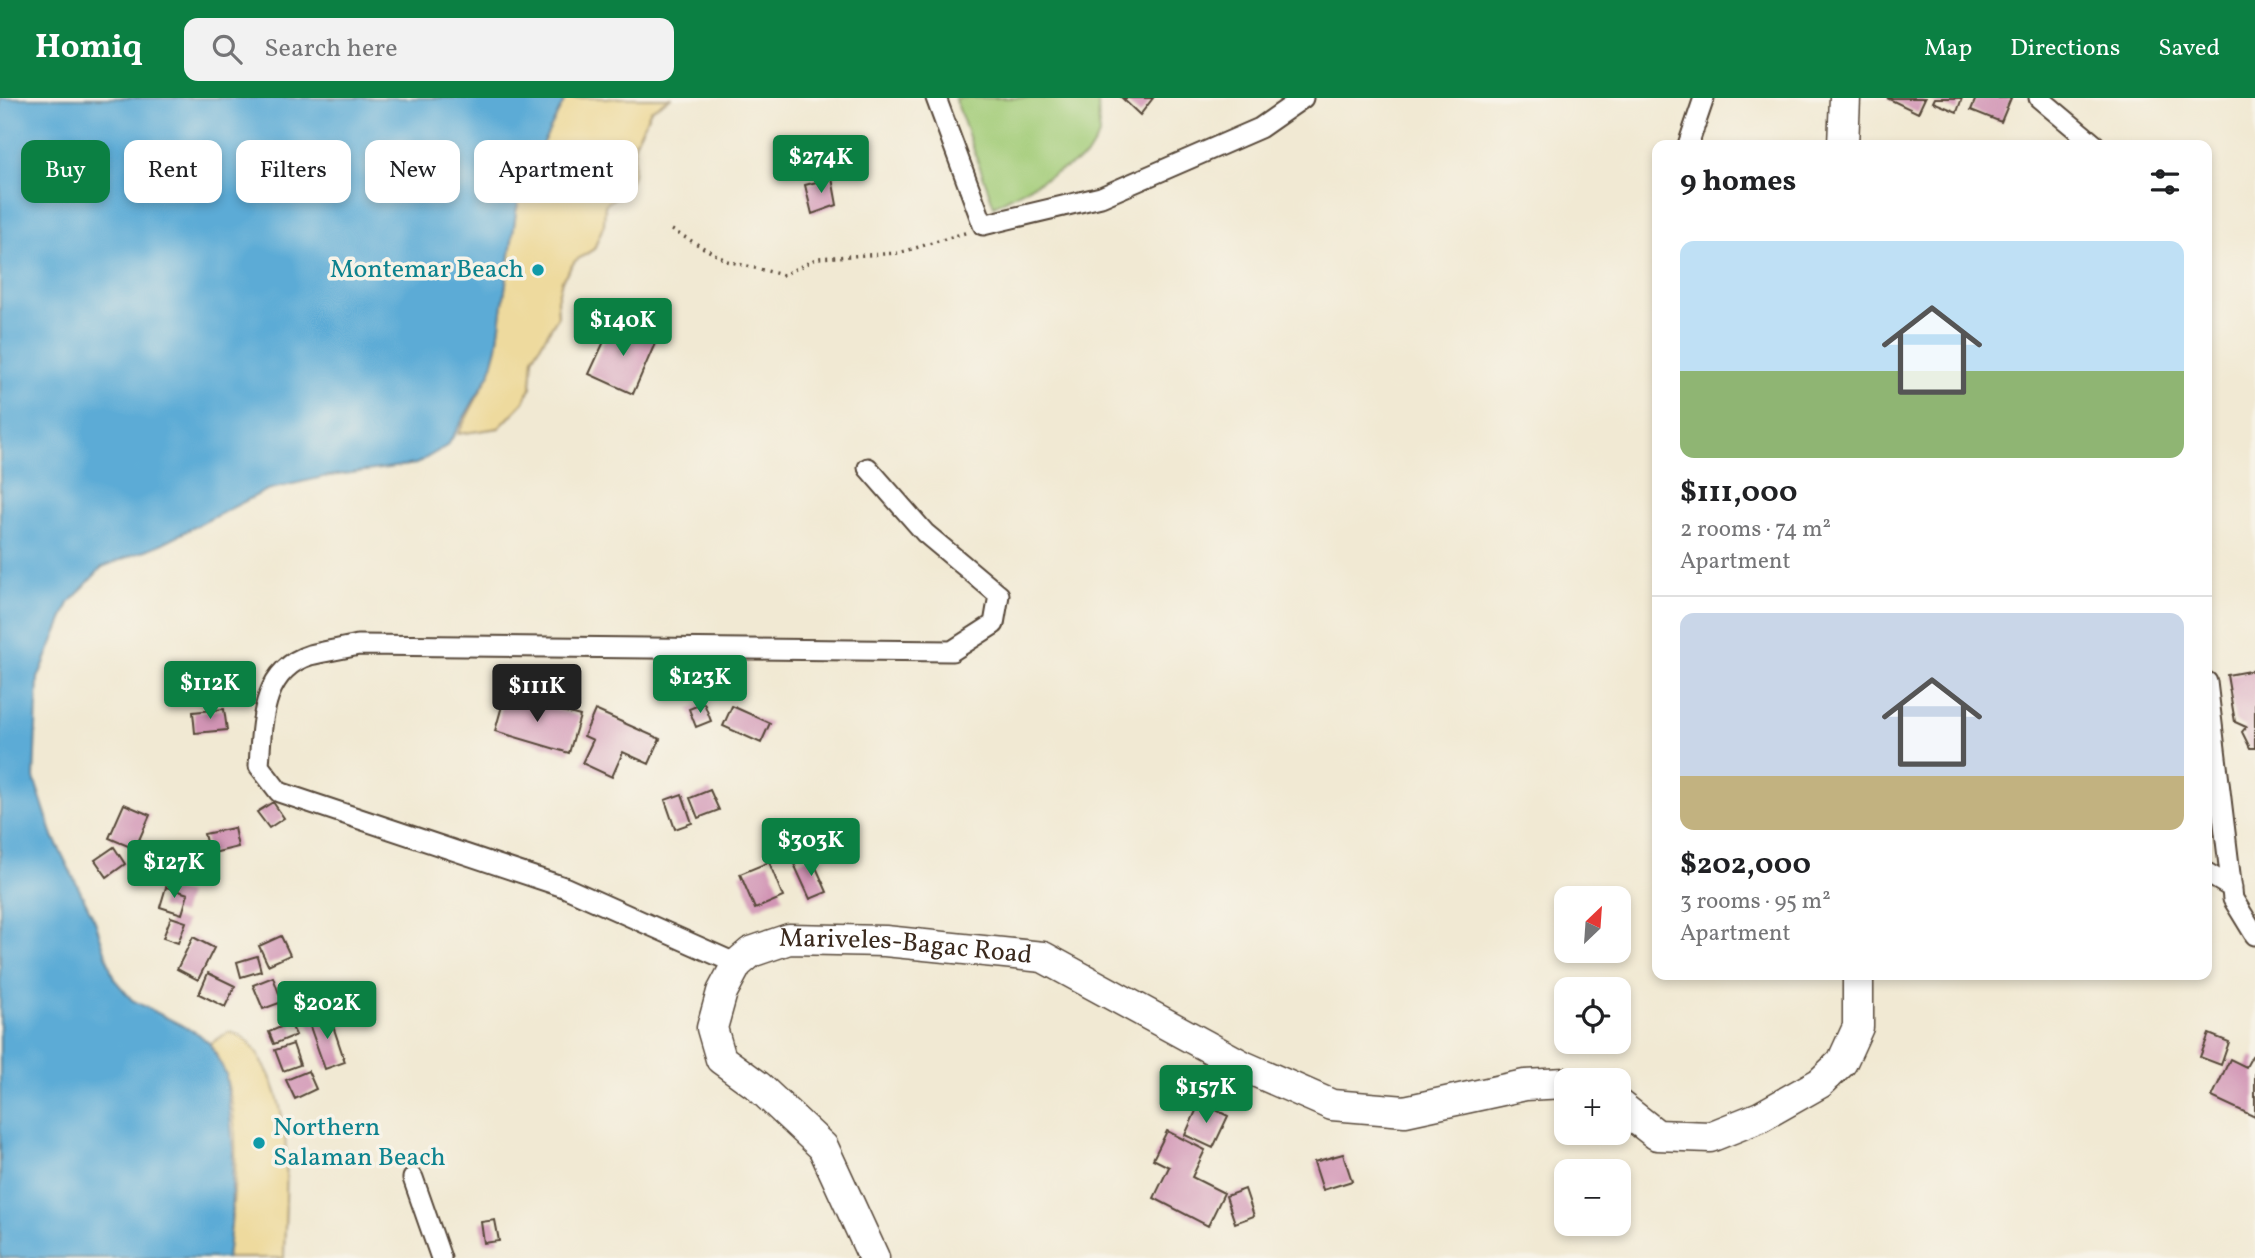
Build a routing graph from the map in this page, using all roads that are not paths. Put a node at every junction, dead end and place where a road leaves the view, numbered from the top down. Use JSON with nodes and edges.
{"nodes":[{"id":1,"x":936,"y":98,"type":"edge"},
{"id":2,"x":1704,"y":98,"type":"edge"},
{"id":3,"x":1845,"y":98,"type":"edge"},
{"id":4,"x":2039,"y":98,"type":"edge"},
{"id":5,"x":1295,"y":100,"type":"edge"},
{"id":6,"x":1690,"y":140,"type":"edge"},
{"id":7,"x":1843,"y":140,"type":"edge"},
{"id":8,"x":2089,"y":140,"type":"edge"},
{"id":9,"x":868,"y":468,"type":"dead end"},
{"id":10,"x":2212,"y":723,"type":"edge"},
{"id":11,"x":2212,"y":876,"type":"edge"},
{"id":12,"x":2232,"y":888,"type":"junction"},
{"id":13,"x":2255,"y":935,"type":"edge"},
{"id":14,"x":737,"y":964,"type":"junction"},
{"id":15,"x":1858,"y":980,"type":"edge"},
{"id":16,"x":1554,"y":1084,"type":"edge"},
{"id":17,"x":1631,"y":1114,"type":"edge"},
{"id":18,"x":413,"y":1178,"type":"dead end"},
{"id":19,"x":441,"y":1258,"type":"edge"},
{"id":20,"x":874,"y":1258,"type":"edge"}],
"edges":[{"from":1,"to":5,"type":"street"},
{"from":2,"to":6,"type":"street"},
{"from":3,"to":7,"type":"main road"},
{"from":4,"to":8,"type":"street"},
{"from":9,"to":14,"type":"street"},
{"from":10,"to":12,"type":"street"},
{"from":11,"to":12,"type":"street"},
{"from":12,"to":13,"type":"street"},
{"from":14,"to":16,"type":"main road","name":"Mariveles-Bagac Road"},
{"from":14,"to":20,"type":"main road"},
{"from":15,"to":17,"type":"main road"},
{"from":18,"to":19,"type":"street"}]}
